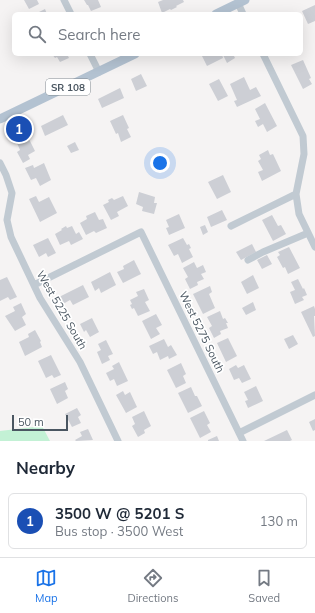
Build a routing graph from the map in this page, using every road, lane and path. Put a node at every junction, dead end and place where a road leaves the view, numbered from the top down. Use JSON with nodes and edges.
{"nodes":[{"id":1,"x":64,"y":0,"type":"edge"},
{"id":2,"x":241,"y":2,"type":"edge"},
{"id":3,"x":69,"y":12,"type":"edge"},
{"id":4,"x":220,"y":12,"type":"edge"},
{"id":5,"x":243,"y":12,"type":"edge"},
{"id":6,"x":91,"y":56,"type":"edge"},
{"id":7,"x":131,"y":56,"type":"edge"},
{"id":8,"x":264,"y":56,"type":"edge"},
{"id":9,"x":99,"y":72,"type":"junction"},
{"id":10,"x":0,"y":120,"type":"edge"},
{"id":11,"x":0,"y":163,"type":"edge"},
{"id":12,"x":296,"y":194,"type":"junction"},
{"id":13,"x":231,"y":226,"type":"dead end"},
{"id":14,"x":308,"y":233,"type":"junction"},
{"id":15,"x":315,"y":247,"type":"edge"},
{"id":16,"x":248,"y":260,"type":"dead end"},
{"id":17,"x":34,"y":285,"type":"junction"},
{"id":18,"x":315,"y":395,"type":"edge"},
{"id":19,"x":239,"y":433,"type":"junction"},
{"id":20,"x":118,"y":441,"type":"edge"},
{"id":21,"x":243,"y":441,"type":"edge"}],
"edges":[{"from":1,"to":3,"type":"street"},
{"from":2,"to":4,"type":"main road"},
{"from":2,"to":5,"type":"street"},
{"from":6,"to":9,"type":"street"},
{"from":7,"to":9,"type":"main road","number":"SR 108"},
{"from":8,"to":12,"type":"street"},
{"from":9,"to":10,"type":"main road","number":"SR 108"},
{"from":11,"to":17,"type":"street","name":"West 5225 South"},
{"from":12,"to":13,"type":"street"},
{"from":12,"to":14,"type":"street"},
{"from":14,"to":15,"type":"street"},
{"from":14,"to":16,"type":"street"},
{"from":17,"to":19,"type":"street","name":"West 5275 South"},
{"from":17,"to":20,"type":"street","name":"West 5225 South"},
{"from":18,"to":19,"type":"street"},
{"from":19,"to":21,"type":"street","name":"West 5275 South"}]}
